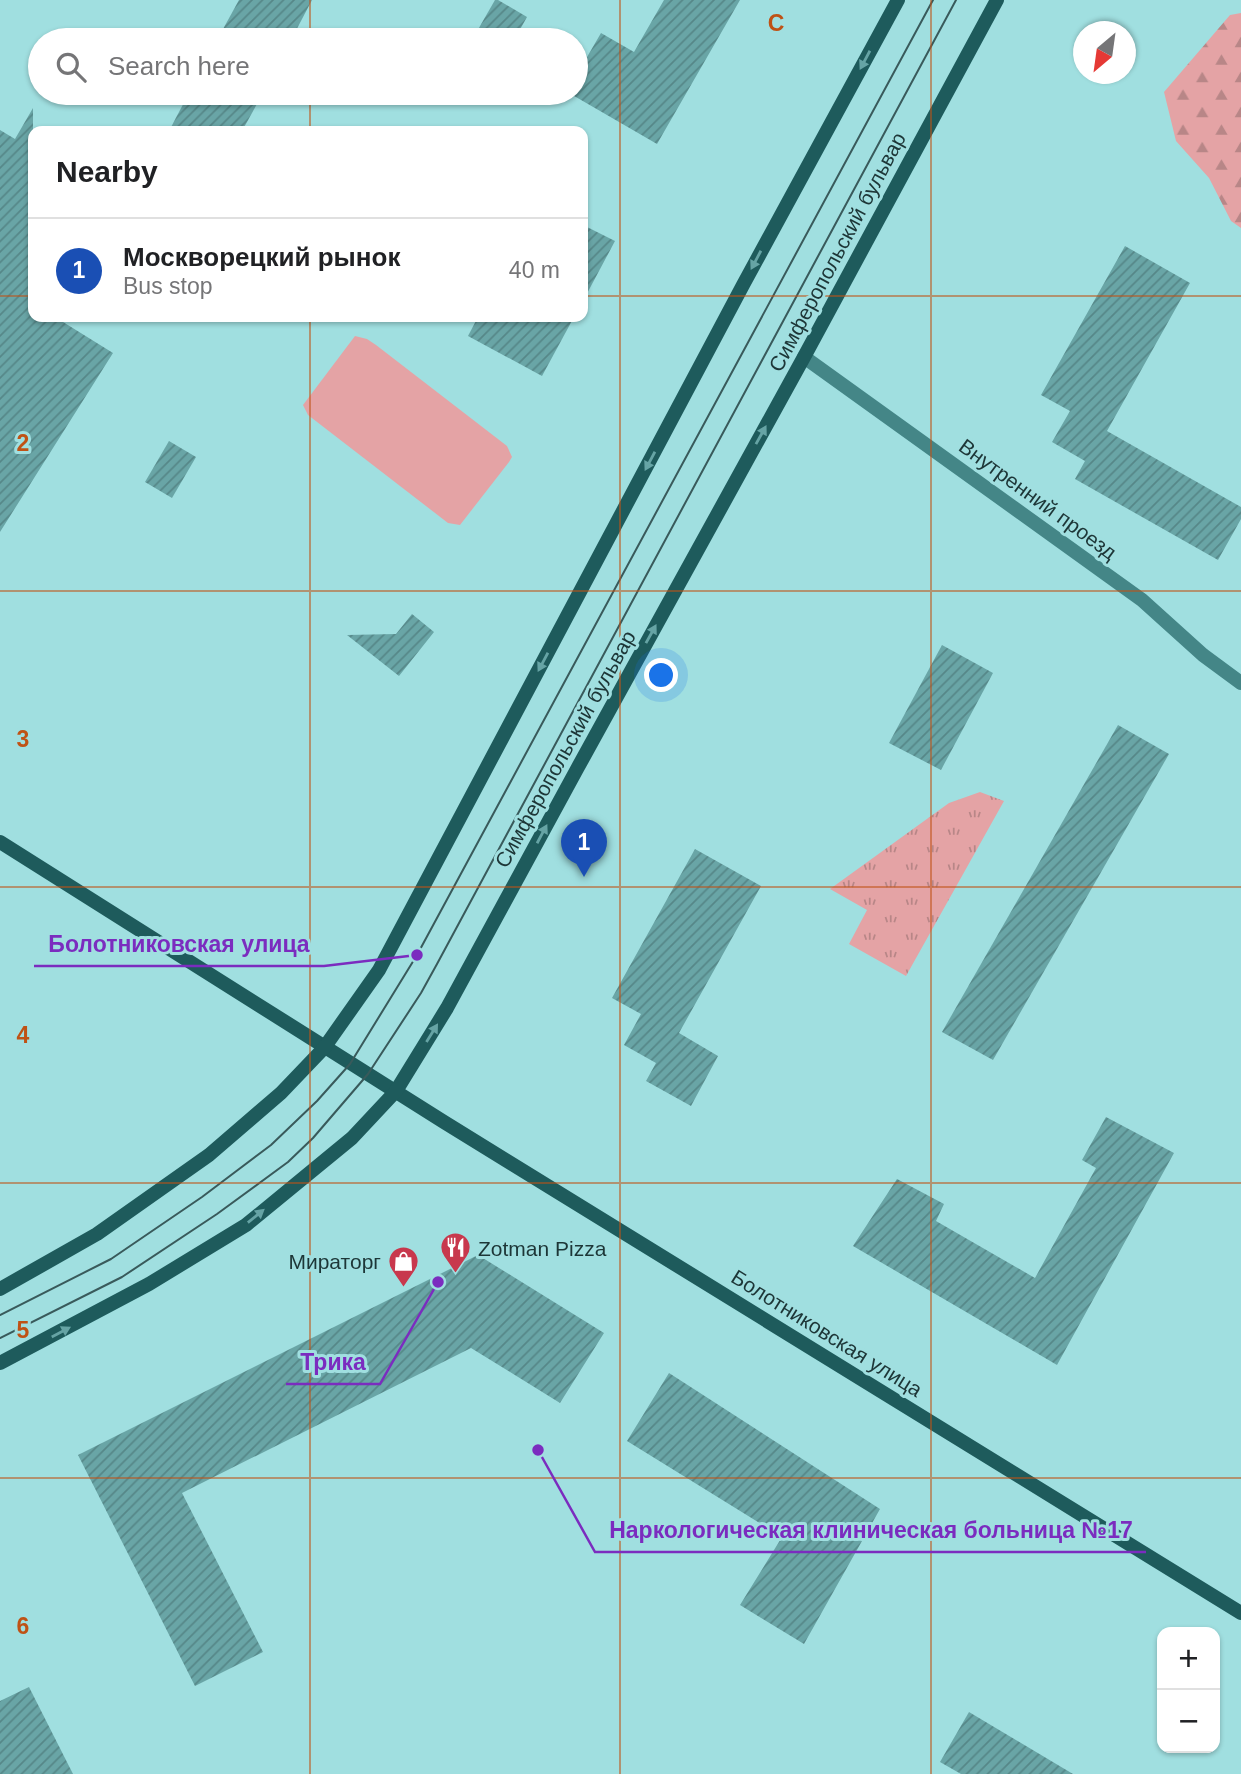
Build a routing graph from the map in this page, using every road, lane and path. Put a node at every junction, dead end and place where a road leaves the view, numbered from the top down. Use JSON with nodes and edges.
{"nodes":[{"id":1,"x":898,"y":0,"type":"edge"},
{"id":2,"x":997,"y":0,"type":"edge"},
{"id":3,"x":804,"y":357,"type":"junction"},
{"id":4,"x":1241,"y":683,"type":"edge"},
{"id":5,"x":0,"y":842,"type":"edge"},
{"id":6,"x":324,"y":1048,"type":"junction"},
{"id":7,"x":396,"y":1091,"type":"junction"},
{"id":8,"x":0,"y":1289,"type":"edge"},
{"id":9,"x":0,"y":1363,"type":"edge"},
{"id":10,"x":1241,"y":1613,"type":"edge"}],
"edges":[{"from":1,"to":6,"type":"main road","one_way":true},
{"from":2,"to":3,"type":"main road","name":"Симферопольский бульвар"},
{"from":3,"to":4,"type":"street","name":"Внутренний проезд"},
{"from":7,"to":3,"type":"main road","name":"Симферопольский бульвар","one_way":true},
{"from":5,"to":6,"type":"main road","name":"Болотниковская улица"},
{"from":6,"to":7,"type":"main road","name":"Болотниковская улица"},
{"from":6,"to":8,"type":"main road"},
{"from":9,"to":7,"type":"main road","name":"Симферопольский бульвар","one_way":true},
{"from":7,"to":10,"type":"main road","name":"Болотниковская улица"}]}
